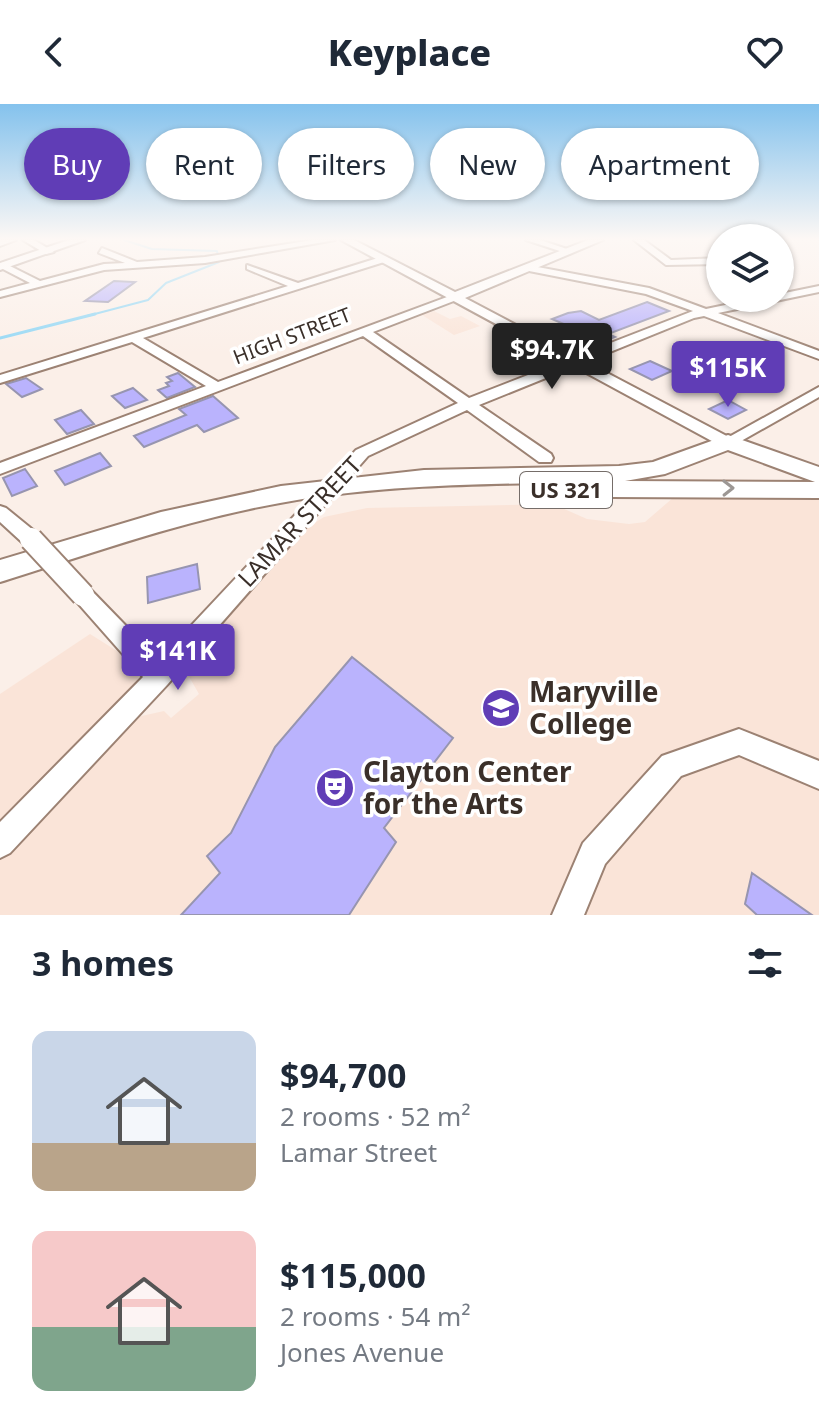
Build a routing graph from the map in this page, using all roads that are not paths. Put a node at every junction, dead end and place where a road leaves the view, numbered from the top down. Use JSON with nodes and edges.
{"nodes":[{"id":1,"x":26,"y":278,"type":"edge"},
{"id":2,"x":51,"y":278,"type":"edge"},
{"id":3,"x":277,"y":278,"type":"edge"},
{"id":4,"x":324,"y":278,"type":"edge"},
{"id":5,"x":417,"y":278,"type":"edge"},
{"id":6,"x":503,"y":278,"type":"edge"},
{"id":7,"x":579,"y":278,"type":"edge"},
{"id":8,"x":37,"y":283,"type":"junction"},
{"id":9,"x":298,"y":286,"type":"junction"},
{"id":10,"x":819,"y":289,"type":"edge"},
{"id":11,"x":0,"y":294,"type":"edge"},
{"id":12,"x":794,"y":294,"type":"edge"},
{"id":13,"x":455,"y":297,"type":"junction"},
{"id":14,"x":710,"y":312,"type":"edge"},
{"id":15,"x":705,"y":313,"type":"junction"},
{"id":16,"x":362,"y":330,"type":"junction"},
{"id":17,"x":132,"y":337,"type":"junction"},
{"id":18,"x":819,"y":355,"type":"edge"},
{"id":19,"x":575,"y":362,"type":"junction"},
{"id":20,"x":0,"y":379,"type":"edge"},
{"id":21,"x":216,"y":386,"type":"junction"},
{"id":22,"x":819,"y":391,"type":"edge"},
{"id":23,"x":468,"y":404,"type":"junction"},
{"id":24,"x":728,"y":442,"type":"junction"},
{"id":25,"x":545,"y":458,"type":"dead end"},
{"id":26,"x":0,"y":469,"type":"edge"},
{"id":27,"x":819,"y":475,"type":"edge"},
{"id":28,"x":604,"y":489,"type":"junction"},
{"id":29,"x":819,"y":490,"type":"edge"},
{"id":30,"x":321,"y":495,"type":"junction"},
{"id":31,"x":0,"y":512,"type":"edge"},
{"id":32,"x":0,"y":571,"type":"edge"},
{"id":33,"x":0,"y":587,"type":"edge"},
{"id":34,"x":159,"y":677,"type":"junction"},
{"id":35,"x":819,"y":775,"type":"edge"},
{"id":36,"x":0,"y":843,"type":"edge"},
{"id":37,"x":568,"y":915,"type":"edge"}],
"edges":[{"from":1,"to":8,"type":"street"},
{"from":2,"to":8,"type":"street"},
{"from":3,"to":9,"type":"street"},
{"from":4,"to":9,"type":"street"},
{"from":5,"to":13,"type":"main road"},
{"from":6,"to":13,"type":"main road","name":"HIGH STREET"},
{"from":7,"to":15,"type":"street"},
{"from":8,"to":11,"type":"street"},
{"from":9,"to":17,"type":"street"},
{"from":10,"to":12,"type":"street","name":"LAMAR STREET"},
{"from":13,"to":16,"type":"street","name":"HIGH STREET"},
{"from":13,"to":19,"type":"main road"},
{"from":14,"to":15,"type":"street","name":"LAMAR STREET"},
{"from":15,"to":18,"type":"street"},
{"from":15,"to":19,"type":"street","name":"LAMAR STREET"},
{"from":16,"to":21,"type":"street","name":"HIGH STREET"},
{"from":16,"to":23,"type":"street"},
{"from":17,"to":20,"type":"street"},
{"from":17,"to":21,"type":"street"},
{"from":19,"to":23,"type":"street","name":"LAMAR STREET"},
{"from":19,"to":24,"type":"main road"},
{"from":21,"to":26,"type":"street","name":"HIGH STREET"},
{"from":22,"to":24,"type":"street"},
{"from":23,"to":25,"type":"street"},
{"from":23,"to":30,"type":"street","name":"LAMAR STREET"},
{"from":24,"to":27,"type":"highway"},
{"from":24,"to":28,"type":"highway"},
{"from":24,"to":30,"type":"highway","number":"US 321"},
{"from":28,"to":29,"type":"highway","number":"US 321","one_way":true},
{"from":28,"to":30,"type":"highway","number":"US 321"},
{"from":30,"to":32,"type":"highway","number":"US 321"},
{"from":30,"to":33,"type":"highway","number":"US 321"},
{"from":30,"to":34,"type":"street","name":"LAMAR STREET"},
{"from":31,"to":34,"type":"street","bridge":true},
{"from":34,"to":36,"type":"street","name":"LAMAR STREET"},
{"from":35,"to":37,"type":"street"}]}
